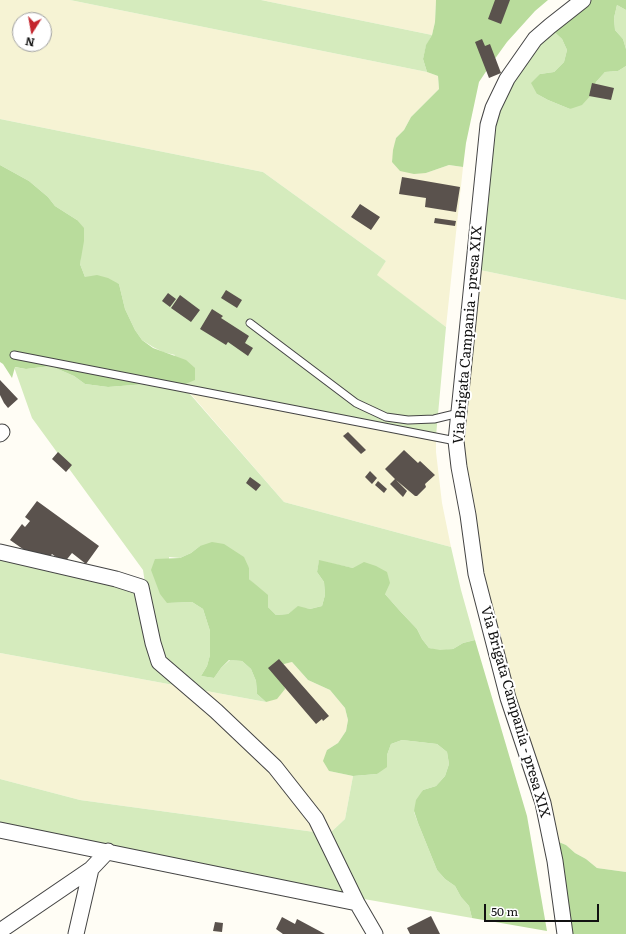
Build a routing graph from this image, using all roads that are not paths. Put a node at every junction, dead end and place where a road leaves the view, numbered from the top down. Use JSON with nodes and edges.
{"nodes":[{"id":1,"x":583,"y":0,"type":"edge"},
{"id":2,"x":250,"y":323,"type":"dead end"},
{"id":3,"x":14,"y":355,"type":"dead end"},
{"id":4,"x":459,"y":413,"type":"junction"},
{"id":5,"x":456,"y":441,"type":"junction"},
{"id":6,"x":0,"y":552,"type":"edge"},
{"id":7,"x":0,"y":830,"type":"edge"},
{"id":8,"x":108,"y":852,"type":"junction"},
{"id":9,"x":91,"y":869,"type":"junction"},
{"id":10,"x":357,"y":903,"type":"junction"},
{"id":11,"x":0,"y":931,"type":"edge"},
{"id":12,"x":76,"y":934,"type":"edge"},
{"id":13,"x":375,"y":934,"type":"edge"},
{"id":14,"x":565,"y":934,"type":"edge"}],
"edges":[{"from":1,"to":4,"type":"street","name":"Via Brigata Campania - presa XIX"},
{"from":2,"to":4,"type":"lane"},
{"from":3,"to":5,"type":"lane"},
{"from":4,"to":5,"type":"street","name":"Via Brigata Campania - presa XIX"},
{"from":5,"to":14,"type":"street","name":"Via Brigata Campania - presa XIX"},
{"from":6,"to":10,"type":"street"},
{"from":7,"to":8,"type":"street"},
{"from":8,"to":9,"type":"street"},
{"from":8,"to":10,"type":"street"},
{"from":9,"to":11,"type":"street"},
{"from":9,"to":12,"type":"street"},
{"from":10,"to":13,"type":"street"}]}
